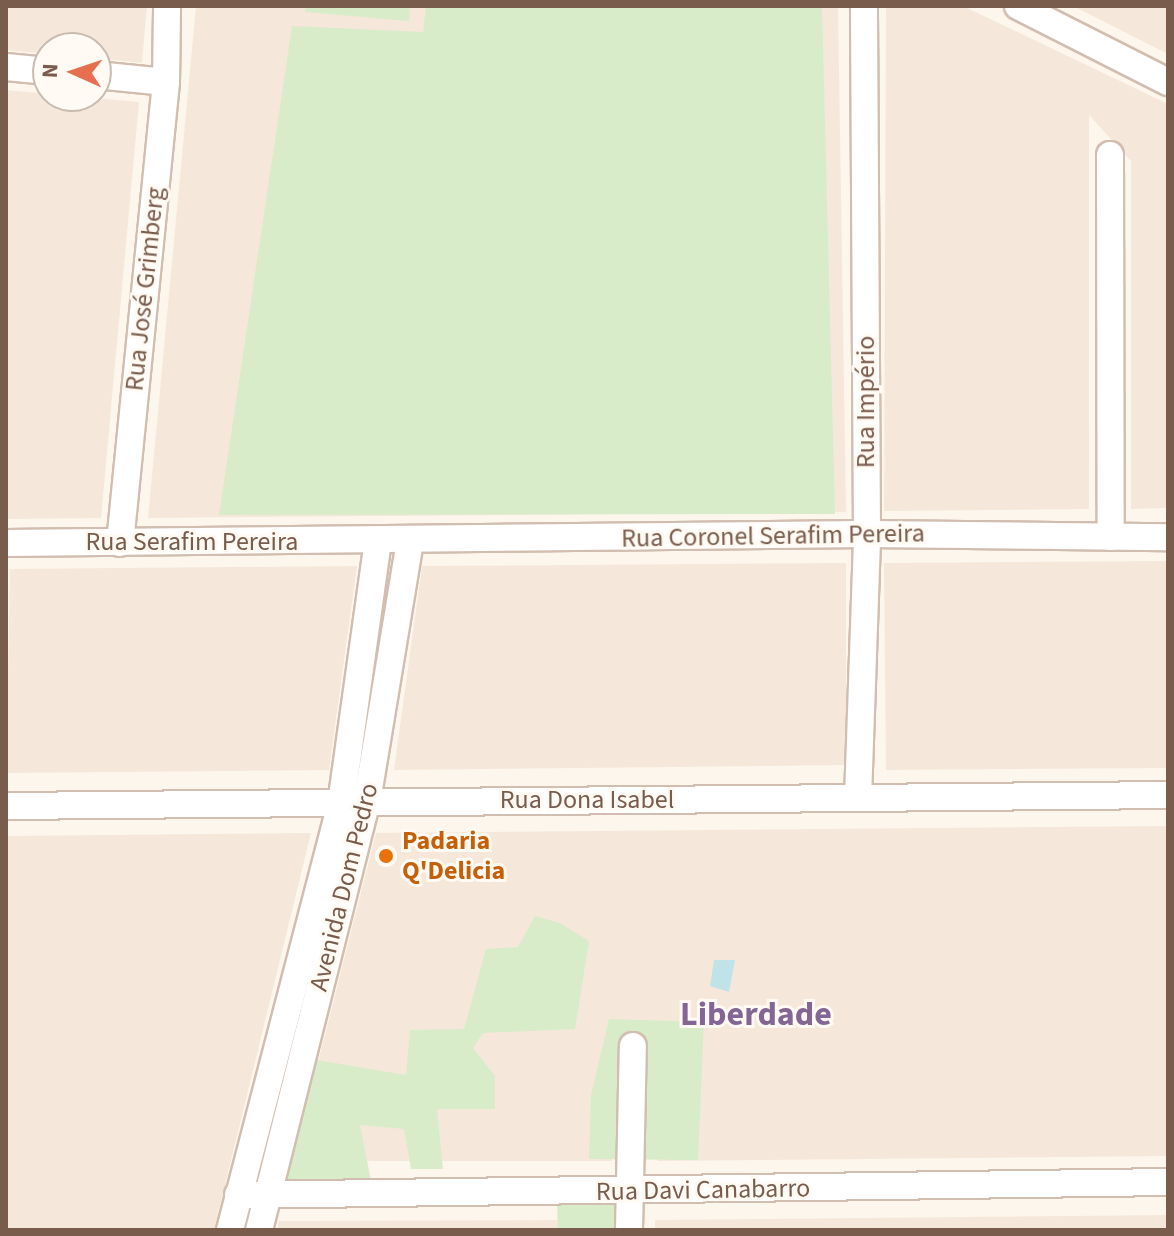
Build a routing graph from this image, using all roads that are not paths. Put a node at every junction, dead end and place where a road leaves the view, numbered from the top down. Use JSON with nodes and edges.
{"nodes":[{"id":1,"x":167,"y":6,"type":"edge"},
{"id":2,"x":182,"y":6,"type":"edge"},
{"id":3,"x":864,"y":6,"type":"edge"},
{"id":4,"x":1018,"y":6,"type":"edge"},
{"id":5,"x":170,"y":36,"type":"junction"},
{"id":6,"x":6,"y":67,"type":"edge"},
{"id":7,"x":32,"y":69,"type":"edge"},
{"id":8,"x":112,"y":77,"type":"edge"},
{"id":9,"x":166,"y":82,"type":"junction"},
{"id":10,"x":1168,"y":82,"type":"edge"},
{"id":11,"x":1110,"y":155,"type":"dead end"},
{"id":12,"x":867,"y":534,"type":"junction"},
{"id":13,"x":1111,"y":537,"type":"junction"},
{"id":14,"x":1168,"y":537,"type":"edge"},
{"id":15,"x":410,"y":540,"type":"junction"},
{"id":16,"x":378,"y":542,"type":"junction"},
{"id":17,"x":6,"y":543,"type":"edge"},
{"id":18,"x":120,"y":543,"type":"junction"},
{"id":19,"x":1168,"y":795,"type":"edge"},
{"id":20,"x":858,"y":798,"type":"junction"},
{"id":21,"x":367,"y":801,"type":"junction"},
{"id":22,"x":341,"y":804,"type":"junction"},
{"id":23,"x":6,"y":806,"type":"edge"},
{"id":24,"x":314,"y":897,"type":"junction"},
{"id":25,"x":341,"y":903,"type":"junction"},
{"id":26,"x":287,"y":996,"type":"junction"},
{"id":27,"x":315,"y":1002,"type":"junction"},
{"id":28,"x":633,"y":1046,"type":"dead end"},
{"id":29,"x":264,"y":1096,"type":"junction"},
{"id":30,"x":290,"y":1104,"type":"junction"},
{"id":31,"x":1168,"y":1182,"type":"edge"},
{"id":32,"x":628,"y":1192,"type":"junction"},
{"id":33,"x":238,"y":1195,"type":"junction"},
{"id":34,"x":268,"y":1196,"type":"junction"},
{"id":35,"x":230,"y":1230,"type":"edge"},
{"id":36,"x":259,"y":1230,"type":"edge"},
{"id":37,"x":629,"y":1230,"type":"edge"}],
"edges":[{"from":1,"to":5,"type":"street","name":"Rua José Grimberg"},
{"from":2,"to":5,"type":"street","name":"Rua José Grimberg"},
{"from":3,"to":12,"type":"street","name":"Rua Império"},
{"from":4,"to":10,"type":"street"},
{"from":5,"to":9,"type":"street","name":"Rua José Grimberg"},
{"from":6,"to":7,"type":"street"},
{"from":8,"to":9,"type":"street"},
{"from":9,"to":18,"type":"street","name":"Rua José Grimberg"},
{"from":11,"to":13,"type":"street"},
{"from":12,"to":13,"type":"street","name":"Rua Coronel Serafim Pereira"},
{"from":12,"to":15,"type":"street","name":"Rua Coronel Serafim Pereira"},
{"from":12,"to":20,"type":"street","name":"Rua Império"},
{"from":13,"to":14,"type":"street","name":"Rua Coronel Serafim Pereira"},
{"from":15,"to":16,"type":"street","name":"Rua Coronel Serafim Pereira"},
{"from":15,"to":21,"type":"street","name":"Avenida Dom Pedro"},
{"from":16,"to":18,"type":"street","name":"Rua Serafim Pereira"},
{"from":16,"to":22,"type":"street","name":"Avenida Dom Pedro"},
{"from":17,"to":18,"type":"street","name":"Rua Serafim Pereira"},
{"from":19,"to":20,"type":"street","name":"Rua Dona Isabel"},
{"from":20,"to":21,"type":"street","name":"Rua Dona Isabel"},
{"from":21,"to":22,"type":"street","name":"Rua Dona Isabel"},
{"from":21,"to":25,"type":"street","name":"Avenida Dom Pedro"},
{"from":22,"to":23,"type":"street","name":"Rua Dona Isabel"},
{"from":22,"to":24,"type":"street","name":"Avenida Dom Pedro"},
{"from":24,"to":25,"type":"street"},
{"from":24,"to":26,"type":"street","name":"Avenida Dom Pedro"},
{"from":25,"to":27,"type":"street","name":"Avenida Dom Pedro"},
{"from":26,"to":27,"type":"street"},
{"from":26,"to":29,"type":"street","name":"Avenida Dom Pedro"},
{"from":27,"to":30,"type":"street","name":"Avenida Dom Pedro"},
{"from":28,"to":32,"type":"street"},
{"from":29,"to":30,"type":"street"},
{"from":29,"to":33,"type":"street","name":"Avenida Dom Pedro"},
{"from":30,"to":34,"type":"street","name":"Avenida Dom Pedro"},
{"from":31,"to":32,"type":"street","name":"Rua Davi Canabarro"},
{"from":32,"to":34,"type":"street","name":"Rua Davi Canabarro"},
{"from":32,"to":37,"type":"street"},
{"from":33,"to":34,"type":"street","name":"Rua Davi Canabarro"},
{"from":33,"to":35,"type":"street","name":"Avenida Dom Pedro"},
{"from":34,"to":36,"type":"street","name":"Avenida Dom Pedro"}]}
